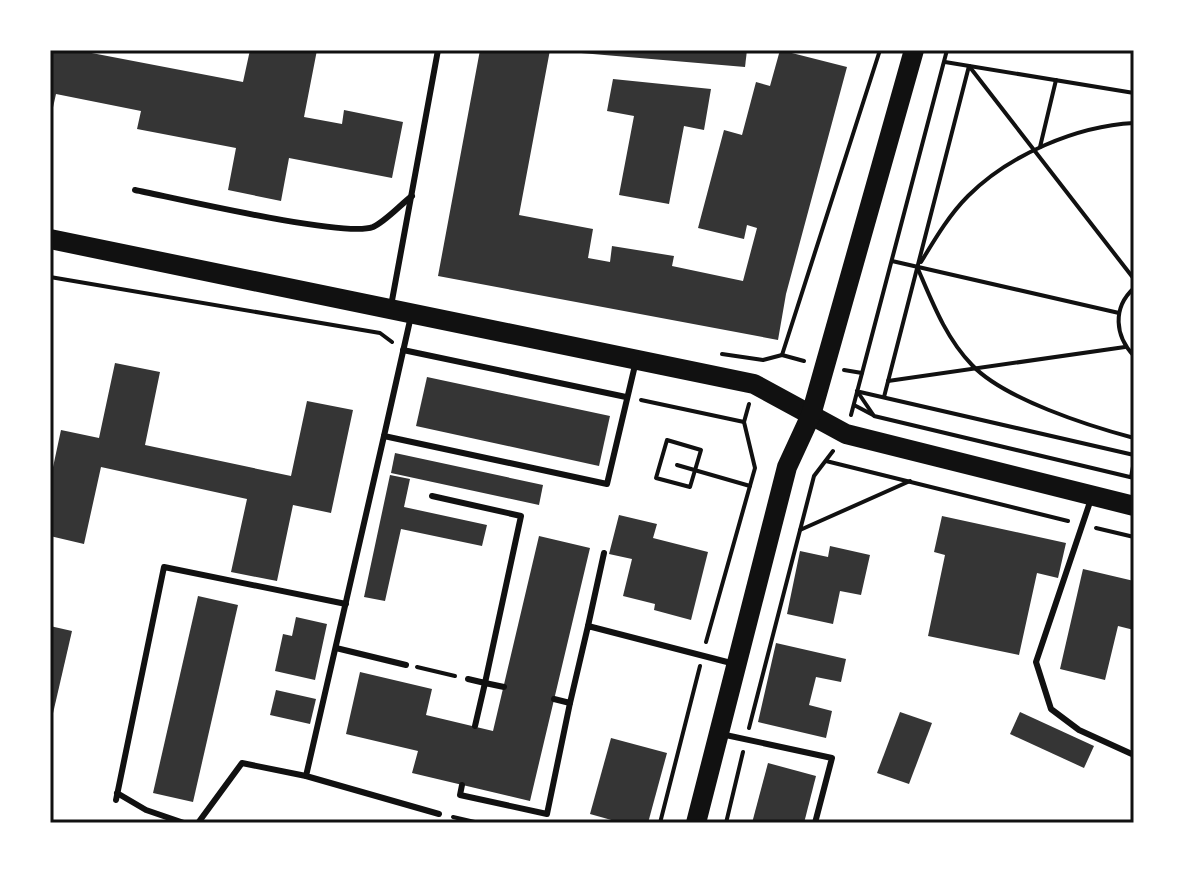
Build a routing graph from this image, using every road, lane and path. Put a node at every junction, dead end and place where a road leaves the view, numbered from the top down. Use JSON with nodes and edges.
{"nodes":[{"id":1,"x":438,"y":50,"type":"edge"},
{"id":2,"x":880,"y":50,"type":"edge"},
{"id":3,"x":914,"y":50,"type":"edge"},
{"id":4,"x":947,"y":50,"type":"edge"},
{"id":5,"x":1115,"y":50,"type":"edge"},
{"id":6,"x":1134,"y":50,"type":"edge"},
{"id":7,"x":945,"y":62,"type":"junction"},
{"id":8,"x":969,"y":66,"type":"junction"},
{"id":9,"x":1056,"y":80,"type":"junction"},
{"id":10,"x":1134,"y":93,"type":"edge"},
{"id":11,"x":1134,"y":123,"type":"edge"},
{"id":12,"x":1037,"y":148,"type":"junction"},
{"id":13,"x":135,"y":190,"type":"dead end"},
{"id":14,"x":412,"y":196,"type":"junction"},
{"id":15,"x":50,"y":239,"type":"edge"},
{"id":16,"x":892,"y":261,"type":"junction"},
{"id":17,"x":918,"y":267,"type":"junction"},
{"id":18,"x":50,"y":277,"type":"edge"},
{"id":19,"x":1134,"y":279,"type":"edge"},
{"id":20,"x":1134,"y":288,"type":"edge"},
{"id":21,"x":390,"y":309,"type":"junction"},
{"id":22,"x":412,"y":313,"type":"junction"},
{"id":23,"x":1119,"y":313,"type":"junction"},
{"id":24,"x":1125,"y":347,"type":"junction"},
{"id":25,"x":403,"y":350,"type":"junction"},
{"id":26,"x":782,"y":355,"type":"dead end"},
{"id":27,"x":1134,"y":356,"type":"edge"},
{"id":28,"x":637,"y":357,"type":"junction"},
{"id":29,"x":975,"y":368,"type":"junction"},
{"id":30,"x":888,"y":381,"type":"junction"},
{"id":31,"x":754,"y":384,"type":"junction"},
{"id":32,"x":857,"y":391,"type":"junction"},
{"id":33,"x":626,"y":397,"type":"junction"},
{"id":34,"x":884,"y":397,"type":"junction"},
{"id":35,"x":854,"y":405,"type":"junction"},
{"id":36,"x":811,"y":415,"type":"junction"},
{"id":37,"x":874,"y":416,"type":"junction"},
{"id":38,"x":744,"y":422,"type":"junction"},
{"id":39,"x":846,"y":434,"type":"junction"},
{"id":40,"x":384,"y":436,"type":"junction"},
{"id":41,"x":1134,"y":438,"type":"edge"},
{"id":42,"x":1134,"y":458,"type":"edge"},
{"id":43,"x":826,"y":461,"type":"junction"},
{"id":44,"x":677,"y":465,"type":"dead end"},
{"id":45,"x":695,"y":470,"type":"junction"},
{"id":46,"x":1132,"y":478,"type":"edge"},
{"id":47,"x":910,"y":481,"type":"junction"},
{"id":48,"x":750,"y":486,"type":"junction"},
{"id":49,"x":1092,"y":495,"type":"junction"},
{"id":50,"x":432,"y":496,"type":"dead end"},
{"id":51,"x":1134,"y":506,"type":"edge"},
{"id":52,"x":1083,"y":524,"type":"junction"},
{"id":53,"x":800,"y":530,"type":"junction"},
{"id":54,"x":1134,"y":537,"type":"edge"},
{"id":55,"x":604,"y":553,"type":"dead end"},
{"id":56,"x":346,"y":604,"type":"junction"},
{"id":57,"x":588,"y":626,"type":"junction"},
{"id":58,"x":336,"y":648,"type":"junction"},
{"id":59,"x":703,"y":655,"type":"junction"},
{"id":60,"x":406,"y":665,"type":"dead end"},
{"id":61,"x":739,"y":666,"type":"junction"},
{"id":62,"x":419,"y":668,"type":"dead end"},
{"id":63,"x":467,"y":679,"type":"joint"},
{"id":64,"x":485,"y":683,"type":"junction"},
{"id":65,"x":504,"y":687,"type":"dead end"},
{"id":66,"x":554,"y":699,"type":"dead end"},
{"id":67,"x":570,"y":703,"type":"junction"},
{"id":68,"x":475,"y":726,"type":"dead end"},
{"id":69,"x":720,"y":734,"type":"junction"},
{"id":70,"x":746,"y":739,"type":"junction"},
{"id":71,"x":1134,"y":755,"type":"edge"},
{"id":72,"x":306,"y":776,"type":"junction"},
{"id":73,"x":462,"y":785,"type":"dead end"},
{"id":74,"x":439,"y":814,"type":"joint"},
{"id":75,"x":547,"y":814,"type":"junction"},
{"id":76,"x":184,"y":823,"type":"edge"},
{"id":77,"x":198,"y":823,"type":"edge"},
{"id":78,"x":479,"y":823,"type":"edge"},
{"id":79,"x":545,"y":823,"type":"edge"},
{"id":80,"x":660,"y":823,"type":"edge"},
{"id":81,"x":696,"y":823,"type":"edge"},
{"id":82,"x":726,"y":823,"type":"edge"},
{"id":83,"x":815,"y":823,"type":"edge"}],
"edges":[{"from":1,"to":14,"type":"lane"},
{"from":2,"to":26,"type":"path"},
{"from":3,"to":36,"type":"main road"},
{"from":4,"to":7,"type":"path"},
{"from":5,"to":6,"type":"path"},
{"from":7,"to":8,"type":"path"},
{"from":7,"to":16,"type":"path"},
{"from":8,"to":9,"type":"path"},
{"from":8,"to":12,"type":"path"},
{"from":8,"to":17,"type":"path"},
{"from":9,"to":10,"type":"path"},
{"from":9,"to":12,"type":"path"},
{"from":11,"to":12,"type":"path"},
{"from":12,"to":17,"type":"path"},
{"from":12,"to":19,"type":"path"},
{"from":13,"to":14,"type":"lane"},
{"from":14,"to":21,"type":"lane"},
{"from":15,"to":21,"type":"main road"},
{"from":16,"to":17,"type":"path"},
{"from":16,"to":32,"type":"path"},
{"from":17,"to":23,"type":"path"},
{"from":17,"to":29,"type":"path"},
{"from":17,"to":30,"type":"path"},
{"from":18,"to":25,"type":"path"},
{"from":20,"to":23,"type":"path"},
{"from":21,"to":22,"type":"main road"},
{"from":22,"to":25,"type":"lane"},
{"from":22,"to":28,"type":"main road"},
{"from":23,"to":24,"type":"path"},
{"from":24,"to":27,"type":"path"},
{"from":24,"to":29,"type":"path"},
{"from":25,"to":33,"type":"lane"},
{"from":25,"to":40,"type":"lane"},
{"from":28,"to":31,"type":"main road"},
{"from":28,"to":33,"type":"lane"},
{"from":29,"to":30,"type":"path"},
{"from":29,"to":41,"type":"path"},
{"from":30,"to":34,"type":"path"},
{"from":31,"to":36,"type":"main road"},
{"from":31,"to":38,"type":"path"},
{"from":32,"to":34,"type":"path"},
{"from":32,"to":35,"type":"path"},
{"from":32,"to":37,"type":"path"},
{"from":33,"to":38,"type":"path"},
{"from":33,"to":40,"type":"lane"},
{"from":34,"to":42,"type":"path"},
{"from":35,"to":37,"type":"path"},
{"from":35,"to":39,"type":"path"},
{"from":36,"to":39,"type":"main road"},
{"from":36,"to":61,"type":"main road"},
{"from":37,"to":46,"type":"path"},
{"from":38,"to":48,"type":"path"},
{"from":39,"to":43,"type":"path"},
{"from":39,"to":49,"type":"main road"},
{"from":40,"to":56,"type":"lane"},
{"from":42,"to":46,"type":"path"},
{"from":43,"to":47,"type":"path"},
{"from":43,"to":53,"type":"path"},
{"from":44,"to":45,"type":"path"},
{"from":45,"to":45,"type":"path"},
{"from":45,"to":48,"type":"path"},
{"from":47,"to":52,"type":"path"},
{"from":47,"to":53,"type":"path"},
{"from":48,"to":59,"type":"path"},
{"from":49,"to":51,"type":"main road"},
{"from":49,"to":52,"type":"lane"},
{"from":50,"to":64,"type":"lane"},
{"from":52,"to":54,"type":"path"},
{"from":52,"to":71,"type":"lane"},
{"from":53,"to":70,"type":"path"},
{"from":55,"to":57,"type":"lane"},
{"from":56,"to":58,"type":"lane"},
{"from":56,"to":76,"type":"lane"},
{"from":57,"to":59,"type":"lane"},
{"from":57,"to":67,"type":"lane"},
{"from":58,"to":60,"type":"lane"},
{"from":58,"to":72,"type":"lane"},
{"from":59,"to":61,"type":"lane"},
{"from":59,"to":80,"type":"path"},
{"from":61,"to":69,"type":"main road"},
{"from":62,"to":63,"type":"path"},
{"from":63,"to":64,"type":"lane"},
{"from":64,"to":65,"type":"lane"},
{"from":64,"to":68,"type":"lane"},
{"from":66,"to":67,"type":"lane"},
{"from":67,"to":75,"type":"lane"},
{"from":69,"to":70,"type":"lane"},
{"from":69,"to":81,"type":"main road"},
{"from":70,"to":82,"type":"path"},
{"from":70,"to":83,"type":"lane"},
{"from":72,"to":74,"type":"lane"},
{"from":72,"to":77,"type":"lane"},
{"from":73,"to":75,"type":"lane"},
{"from":74,"to":78,"type":"path"},
{"from":75,"to":79,"type":"lane"}]}
